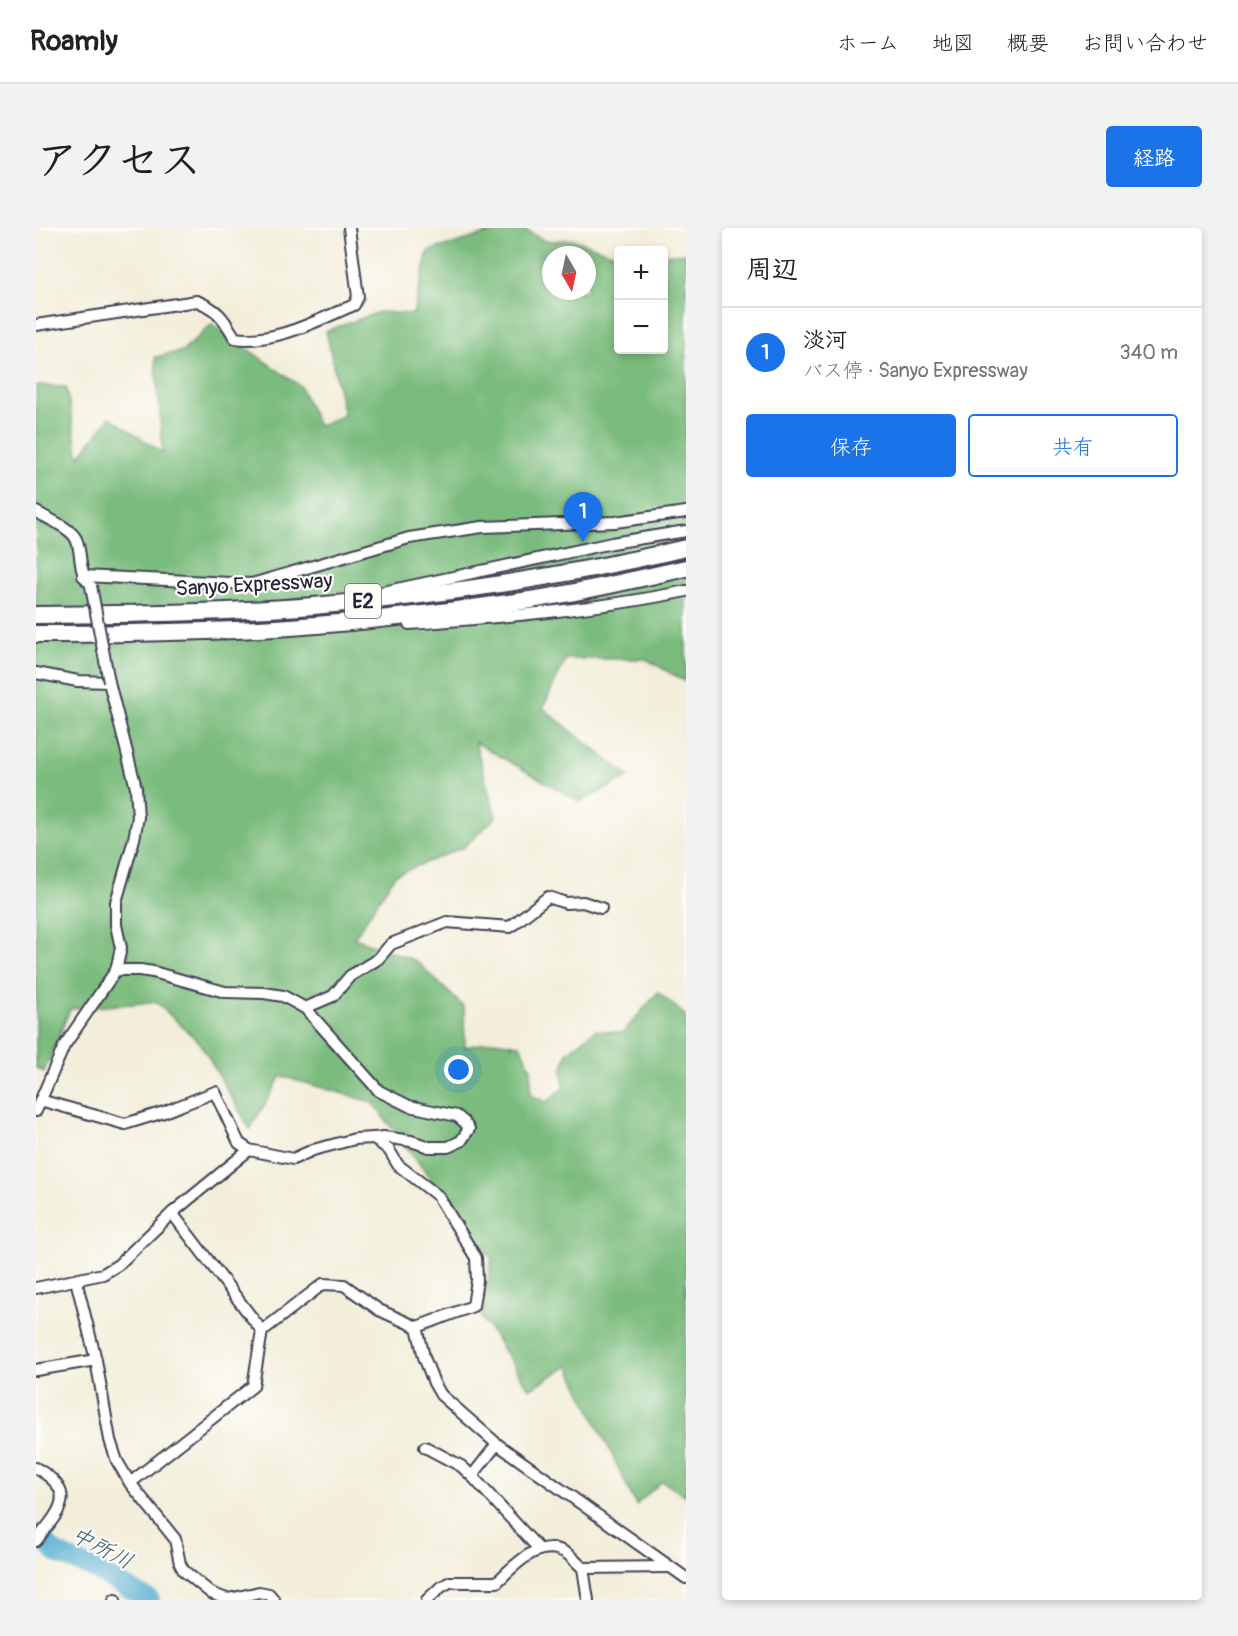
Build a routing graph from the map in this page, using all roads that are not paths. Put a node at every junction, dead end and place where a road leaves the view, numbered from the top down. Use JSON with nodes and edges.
{"nodes":[{"id":1,"x":349,"y":228,"type":"edge"},
{"id":2,"x":36,"y":325,"type":"edge"},
{"id":3,"x":36,"y":512,"type":"edge"},
{"id":4,"x":686,"y":512,"type":"edge"},
{"id":5,"x":686,"y":531,"type":"edge"},
{"id":6,"x":686,"y":549,"type":"edge"},
{"id":7,"x":686,"y":568,"type":"edge"},
{"id":8,"x":83,"y":576,"type":"junction"},
{"id":9,"x":686,"y":591,"type":"edge"},
{"id":10,"x":258,"y":609,"type":"junction"},
{"id":11,"x":36,"y":615,"type":"edge"},
{"id":12,"x":314,"y":624,"type":"junction"},
{"id":13,"x":36,"y":634,"type":"edge"},
{"id":14,"x":36,"y":673,"type":"edge"},
{"id":15,"x":109,"y":682,"type":"junction"},
{"id":16,"x":601,"y":908,"type":"dead end"},
{"id":17,"x":116,"y":970,"type":"junction"},
{"id":18,"x":305,"y":1008,"type":"junction"},
{"id":19,"x":38,"y":1105,"type":"edge"},
{"id":20,"x":374,"y":1138,"type":"junction"},
{"id":21,"x":249,"y":1150,"type":"junction"},
{"id":22,"x":172,"y":1213,"type":"junction"},
{"id":23,"x":76,"y":1280,"type":"junction"},
{"id":24,"x":36,"y":1288,"type":"edge"},
{"id":25,"x":417,"y":1326,"type":"junction"},
{"id":26,"x":262,"y":1331,"type":"junction"},
{"id":27,"x":96,"y":1360,"type":"junction"},
{"id":28,"x":36,"y":1370,"type":"edge"},
{"id":29,"x":497,"y":1444,"type":"junction"},
{"id":30,"x":425,"y":1447,"type":"dead end"},
{"id":31,"x":36,"y":1468,"type":"edge"},
{"id":32,"x":472,"y":1476,"type":"junction"},
{"id":33,"x":130,"y":1483,"type":"junction"},
{"id":34,"x":36,"y":1541,"type":"edge"},
{"id":35,"x":538,"y":1548,"type":"junction"},
{"id":36,"x":669,"y":1567,"type":"junction"},
{"id":37,"x":583,"y":1568,"type":"junction"},
{"id":38,"x":686,"y":1578,"type":"edge"},
{"id":39,"x":274,"y":1600,"type":"edge"},
{"id":40,"x":427,"y":1600,"type":"edge"},
{"id":41,"x":588,"y":1600,"type":"edge"}],
"edges":[{"from":1,"to":2,"type":"street"},
{"from":3,"to":8,"type":"street"},
{"from":4,"to":8,"type":"street"},
{"from":5,"to":10,"type":"street"},
{"from":6,"to":10,"type":"highway","name":"Sanyo Expressway","number":"E2"},
{"from":7,"to":12,"type":"highway","name":"Sanyo Expressway","number":"E2"},
{"from":8,"to":15,"type":"street","bridge":true},
{"from":9,"to":12,"type":"street"},
{"from":10,"to":11,"type":"highway","name":"Sanyo Expressway","number":"E2"},
{"from":12,"to":13,"type":"highway","name":"Sanyo Expressway","number":"E2"},
{"from":14,"to":15,"type":"street"},
{"from":15,"to":17,"type":"street"},
{"from":16,"to":18,"type":"street"},
{"from":17,"to":18,"type":"street"},
{"from":17,"to":19,"type":"street"},
{"from":18,"to":20,"type":"street"},
{"from":19,"to":21,"type":"street"},
{"from":20,"to":21,"type":"street"},
{"from":20,"to":25,"type":"street"},
{"from":21,"to":22,"type":"street"},
{"from":22,"to":23,"type":"street"},
{"from":22,"to":26,"type":"street"},
{"from":23,"to":24,"type":"street"},
{"from":23,"to":27,"type":"street"},
{"from":25,"to":26,"type":"street"},
{"from":25,"to":29,"type":"street"},
{"from":26,"to":33,"type":"street"},
{"from":27,"to":28,"type":"street"},
{"from":27,"to":33,"type":"street"},
{"from":29,"to":32,"type":"street"},
{"from":29,"to":36,"type":"street"},
{"from":30,"to":32,"type":"street"},
{"from":31,"to":34,"type":"street"},
{"from":32,"to":35,"type":"street"},
{"from":33,"to":39,"type":"street"},
{"from":35,"to":37,"type":"street"},
{"from":35,"to":40,"type":"street"},
{"from":36,"to":37,"type":"street"},
{"from":36,"to":38,"type":"street"},
{"from":37,"to":41,"type":"street"}]}
